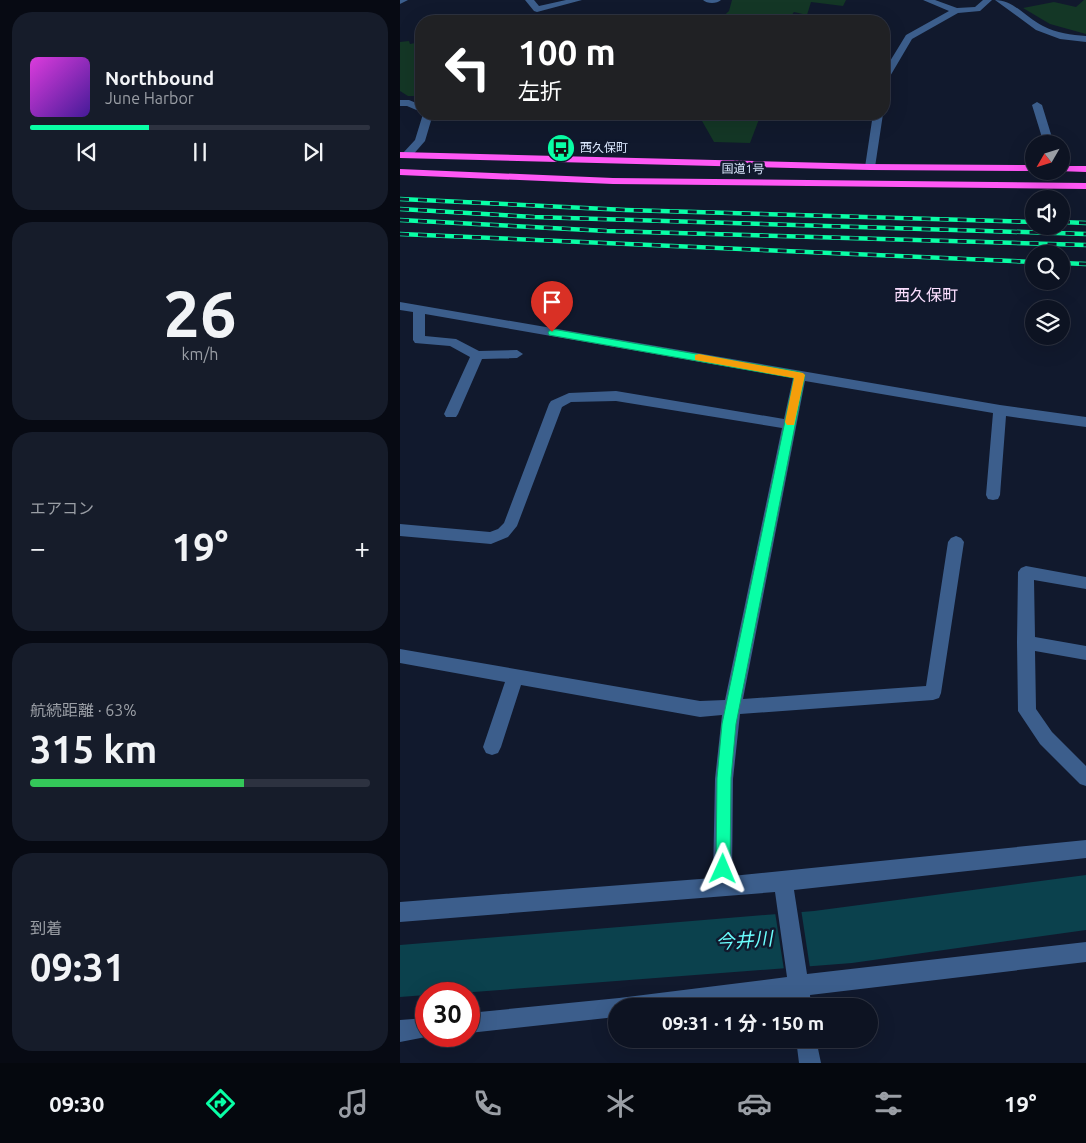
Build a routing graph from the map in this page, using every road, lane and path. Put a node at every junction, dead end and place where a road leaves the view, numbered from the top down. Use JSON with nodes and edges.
{"nodes":[{"id":1,"x":404,"y":0,"type":"edge"},
{"id":2,"x":529,"y":0,"type":"edge"},
{"id":3,"x":578,"y":0,"type":"edge"},
{"id":4,"x":707,"y":0,"type":"edge"},
{"id":5,"x":717,"y":0,"type":"edge"},
{"id":6,"x":927,"y":0,"type":"edge"},
{"id":7,"x":988,"y":0,"type":"edge"},
{"id":8,"x":999,"y":0,"type":"edge"},
{"id":9,"x":400,"y":1,"type":"edge"},
{"id":10,"x":956,"y":11,"type":"junction"},
{"id":11,"x":1086,"y":39,"type":"edge"},
{"id":12,"x":890,"y":68,"type":"edge"},
{"id":13,"x":400,"y":103,"type":"edge"},
{"id":14,"x":1037,"y":105,"type":"dead end"},
{"id":15,"x":415,"y":106,"type":"edge"},
{"id":16,"x":426,"y":120,"type":"edge"},
{"id":17,"x":877,"y":120,"type":"edge"},
{"id":18,"x":1046,"y":135,"type":"edge"},
{"id":19,"x":403,"y":155,"type":"edge"},
{"id":20,"x":870,"y":167,"type":"junction"},
{"id":21,"x":1025,"y":168,"type":"edge"},
{"id":22,"x":1070,"y":169,"type":"edge"},
{"id":23,"x":1086,"y":169,"type":"edge"},
{"id":24,"x":400,"y":172,"type":"edge"},
{"id":25,"x":1086,"y":186,"type":"edge"},
{"id":26,"x":400,"y":306,"type":"edge"},
{"id":27,"x":419,"y":310,"type":"junction"},
{"id":28,"x":517,"y":354,"type":"dead end"},
{"id":29,"x":477,"y":355,"type":"junction"},
{"id":30,"x":800,"y":375,"type":"junction"},
{"id":31,"x":1000,"y":410,"type":"junction"},
{"id":32,"x":451,"y":414,"type":"dead end"},
{"id":33,"x":1086,"y":422,"type":"edge"},
{"id":34,"x":790,"y":425,"type":"junction"},
{"id":35,"x":993,"y":495,"type":"dead end"},
{"id":36,"x":400,"y":530,"type":"edge"},
{"id":37,"x":956,"y":542,"type":"dead end"},
{"id":38,"x":1086,"y":583,"type":"edge"},
{"id":39,"x":1025,"y":642,"type":"junction"},
{"id":40,"x":1086,"y":653,"type":"edge"},
{"id":41,"x":400,"y":656,"type":"edge"},
{"id":42,"x":515,"y":676,"type":"junction"},
{"id":43,"x":733,"y":706,"type":"junction"},
{"id":44,"x":492,"y":747,"type":"dead end"},
{"id":45,"x":1086,"y":778,"type":"edge"},
{"id":46,"x":1086,"y":850,"type":"edge"},
{"id":47,"x":783,"y":882,"type":"junction"},
{"id":48,"x":722,"y":887,"type":"junction"},
{"id":49,"x":400,"y":912,"type":"edge"},
{"id":50,"x":1086,"y":952,"type":"edge"},
{"id":51,"x":800,"y":997,"type":"edge"},
{"id":52,"x":780,"y":998,"type":"edge"},
{"id":53,"x":608,"y":1008,"type":"edge"},
{"id":54,"x":480,"y":1022,"type":"edge"},
{"id":55,"x":415,"y":1029,"type":"edge"},
{"id":56,"x":400,"y":1031,"type":"edge"},
{"id":57,"x":808,"y":1048,"type":"edge"},
{"id":58,"x":810,"y":1063,"type":"edge"}],
"edges":[{"from":1,"to":9,"type":"street"},
{"from":2,"to":3,"type":"street"},
{"from":4,"to":5,"type":"street"},
{"from":6,"to":10,"type":"street"},
{"from":7,"to":10,"type":"street"},
{"from":8,"to":11,"type":"street"},
{"from":10,"to":12,"type":"street"},
{"from":13,"to":15,"type":"street"},
{"from":14,"to":18,"type":"street"},
{"from":16,"to":19,"type":"street"},
{"from":17,"to":20,"type":"street"},
{"from":19,"to":20,"type":"highway","name":"国道1号"},
{"from":20,"to":21,"type":"highway","name":"国道1号"},
{"from":22,"to":23,"type":"highway"},
{"from":24,"to":25,"type":"highway","name":"国道1号"},
{"from":26,"to":27,"type":"street"},
{"from":27,"to":29,"type":"street"},
{"from":27,"to":30,"type":"street"},
{"from":28,"to":29,"type":"street"},
{"from":29,"to":32,"type":"street"},
{"from":30,"to":31,"type":"street"},
{"from":30,"to":34,"type":"street"},
{"from":31,"to":33,"type":"street"},
{"from":31,"to":35,"type":"street"},
{"from":34,"to":36,"type":"street"},
{"from":34,"to":43,"type":"street"},
{"from":37,"to":43,"type":"street"},
{"from":38,"to":39,"type":"street"},
{"from":39,"to":40,"type":"street"},
{"from":39,"to":45,"type":"street"},
{"from":41,"to":42,"type":"street"},
{"from":42,"to":43,"type":"street"},
{"from":42,"to":44,"type":"street"},
{"from":43,"to":48,"type":"street"},
{"from":46,"to":47,"type":"street"},
{"from":47,"to":48,"type":"street"},
{"from":47,"to":51,"type":"street"},
{"from":48,"to":49,"type":"street"},
{"from":50,"to":51,"type":"street"},
{"from":51,"to":52,"type":"street"},
{"from":53,"to":54,"type":"street"},
{"from":55,"to":56,"type":"street"},
{"from":57,"to":58,"type":"street"}]}
